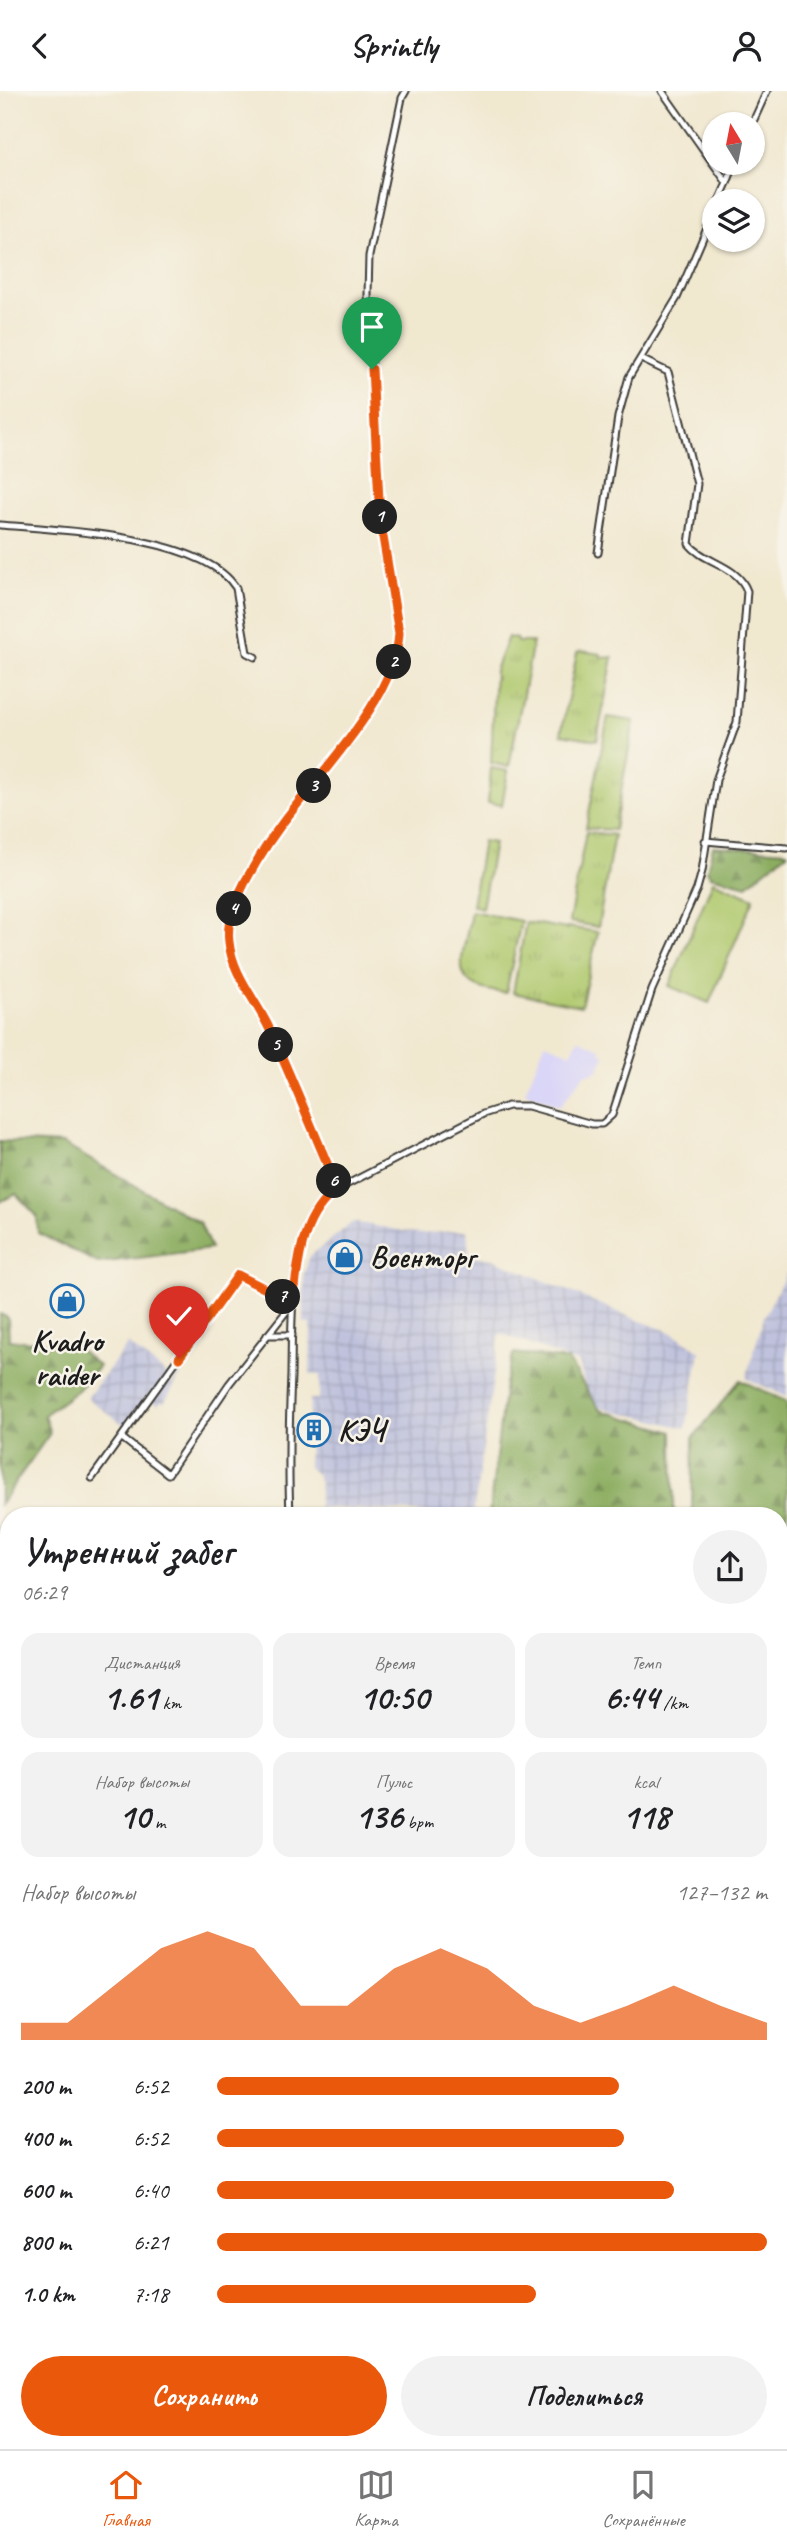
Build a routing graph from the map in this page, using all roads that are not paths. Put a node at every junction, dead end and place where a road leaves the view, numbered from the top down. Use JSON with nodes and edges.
{"nodes":[{"id":1,"x":406,"y":91,"type":"edge"},
{"id":2,"x":662,"y":91,"type":"edge"},
{"id":3,"x":766,"y":91,"type":"edge"},
{"id":4,"x":757,"y":112,"type":"edge"},
{"id":5,"x":730,"y":175,"type":"edge"},
{"id":6,"x":727,"y":183,"type":"junction"},
{"id":7,"x":724,"y":189,"type":"edge"},
{"id":8,"x":702,"y":240,"type":"edge"},
{"id":9,"x":640,"y":359,"type":"junction"},
{"id":10,"x":0,"y":525,"type":"edge"},
{"id":11,"x":598,"y":554,"type":"dead end"},
{"id":12,"x":255,"y":657,"type":"dead end"},
{"id":13,"x":705,"y":841,"type":"junction"},
{"id":14,"x":787,"y":848,"type":"edge"},
{"id":15,"x":338,"y":1189,"type":"junction"},
{"id":16,"x":293,"y":1303,"type":"junction"},
{"id":17,"x":267,"y":1335,"type":"junction"},
{"id":18,"x":292,"y":1335,"type":"junction"},
{"id":19,"x":122,"y":1438,"type":"junction"},
{"id":20,"x":92,"y":1478,"type":"dead end"},
{"id":21,"x":290,"y":1507,"type":"edge"}],
"edges":[{"from":1,"to":15,"type":"street"},
{"from":2,"to":6,"type":"street"},
{"from":3,"to":4,"type":"street"},
{"from":5,"to":6,"type":"street"},
{"from":6,"to":7,"type":"street"},
{"from":8,"to":9,"type":"street"},
{"from":9,"to":11,"type":"street"},
{"from":9,"to":13,"type":"street"},
{"from":10,"to":12,"type":"street"},
{"from":13,"to":14,"type":"street"},
{"from":13,"to":15,"type":"street"},
{"from":15,"to":16,"type":"street"},
{"from":16,"to":17,"type":"street"},
{"from":16,"to":18,"type":"street"},
{"from":16,"to":19,"type":"street"},
{"from":17,"to":18,"type":"street"},
{"from":17,"to":19,"type":"street"},
{"from":18,"to":21,"type":"street"},
{"from":19,"to":20,"type":"street"}]}
